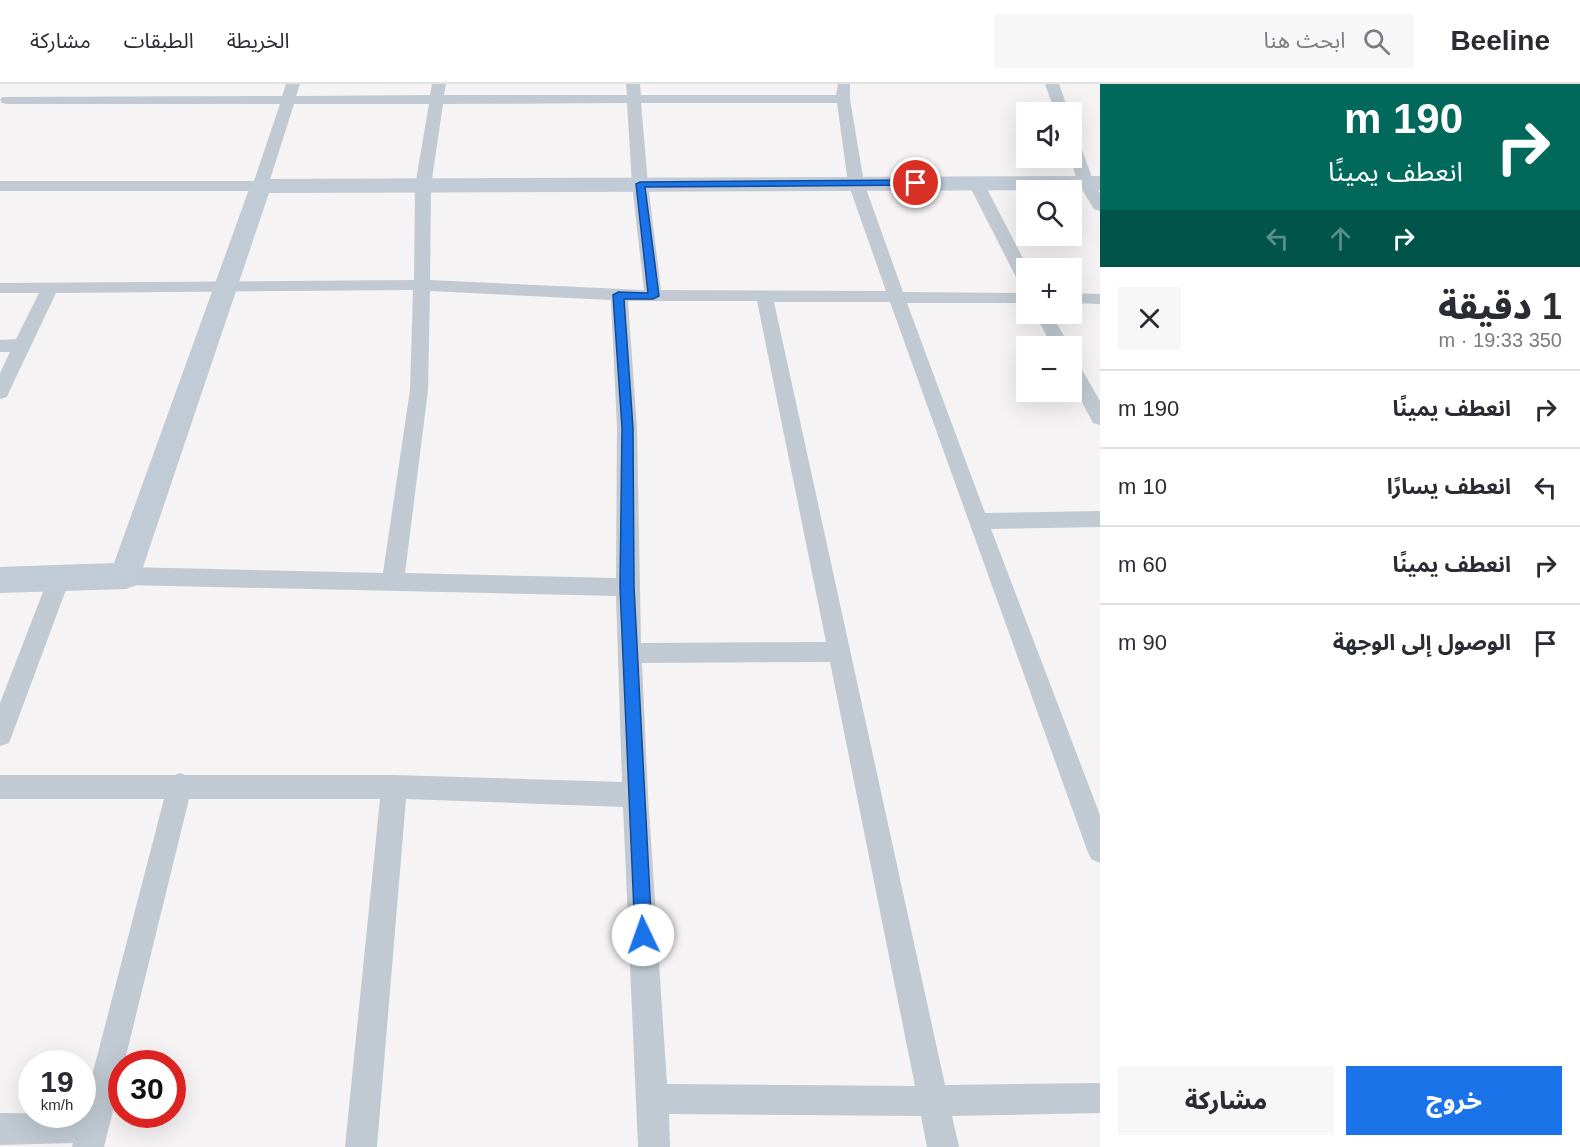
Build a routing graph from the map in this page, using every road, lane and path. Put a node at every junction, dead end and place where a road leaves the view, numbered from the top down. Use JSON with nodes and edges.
{"nodes":[{"id":1,"x":18,"y":84,"type":"edge"},
{"id":2,"x":148,"y":84,"type":"edge"},
{"id":3,"x":293,"y":84,"type":"edge"},
{"id":4,"x":438,"y":84,"type":"edge"},
{"id":5,"x":633,"y":84,"type":"edge"},
{"id":6,"x":844,"y":84,"type":"edge"},
{"id":7,"x":1052,"y":84,"type":"edge"},
{"id":8,"x":843,"y":99,"type":"junction"},
{"id":9,"x":138,"y":100,"type":"junction"},
{"id":10,"x":436,"y":100,"type":"junction"},
{"id":11,"x":634,"y":100,"type":"junction"},
{"id":12,"x":287,"y":101,"type":"junction"},
{"id":13,"x":1058,"y":102,"type":"edge"},
{"id":14,"x":4,"y":105,"type":"edge"},
{"id":15,"x":1082,"y":161,"type":"edge"},
{"id":16,"x":856,"y":183,"type":"junction"},
{"id":17,"x":976,"y":183,"type":"junction"},
{"id":18,"x":1093,"y":183,"type":"edge"},
{"id":19,"x":640,"y":184,"type":"junction"},
{"id":20,"x":0,"y":186,"type":"edge"},
{"id":21,"x":260,"y":186,"type":"junction"},
{"id":22,"x":423,"y":186,"type":"junction"},
{"id":23,"x":1100,"y":206,"type":"edge"},
{"id":24,"x":1016,"y":261,"type":"edge"},
{"id":25,"x":422,"y":285,"type":"junction"},
{"id":26,"x":226,"y":286,"type":"junction"},
{"id":27,"x":0,"y":288,"type":"edge"},
{"id":28,"x":50,"y":288,"type":"junction"},
{"id":29,"x":618,"y":295,"type":"junction"},
{"id":30,"x":653,"y":296,"type":"junction"},
{"id":31,"x":765,"y":298,"type":"junction"},
{"id":32,"x":1016,"y":298,"type":"edge"},
{"id":33,"x":1082,"y":298,"type":"edge"},
{"id":34,"x":898,"y":299,"type":"junction"},
{"id":35,"x":1100,"y":299,"type":"edge"},
{"id":36,"x":22,"y":345,"type":"junction"},
{"id":37,"x":0,"y":346,"type":"edge"},
{"id":38,"x":1082,"y":385,"type":"edge"},
{"id":39,"x":0,"y":392,"type":"edge"},
{"id":40,"x":1100,"y":418,"type":"edge"},
{"id":41,"x":1100,"y":519,"type":"edge"},
{"id":42,"x":980,"y":521,"type":"junction"},
{"id":43,"x":126,"y":576,"type":"junction"},
{"id":44,"x":58,"y":579,"type":"junction"},
{"id":45,"x":0,"y":580,"type":"edge"},
{"id":46,"x":393,"y":582,"type":"junction"},
{"id":47,"x":627,"y":587,"type":"junction"},
{"id":48,"x":839,"y":652,"type":"junction"},
{"id":49,"x":629,"y":653,"type":"junction"},
{"id":50,"x":0,"y":735,"type":"edge"},
{"id":51,"x":180,"y":785,"type":"junction"},
{"id":52,"x":0,"y":787,"type":"edge"},
{"id":53,"x":394,"y":787,"type":"junction"},
{"id":54,"x":635,"y":795,"type":"junction"},
{"id":55,"x":1100,"y":850,"type":"edge"},
{"id":56,"x":1100,"y":1098,"type":"edge"},
{"id":57,"x":653,"y":1099,"type":"junction"},
{"id":58,"x":933,"y":1101,"type":"junction"},
{"id":59,"x":0,"y":1129,"type":"edge"},
{"id":60,"x":90,"y":1137,"type":"edge"},
{"id":61,"x":361,"y":1147,"type":"edge"},
{"id":62,"x":654,"y":1147,"type":"edge"},
{"id":63,"x":943,"y":1147,"type":"edge"}],
"edges":[{"from":1,"to":14,"type":"street"},
{"from":2,"to":9,"type":"street"},
{"from":3,"to":12,"type":"street"},
{"from":4,"to":10,"type":"street"},
{"from":5,"to":11,"type":"street"},
{"from":6,"to":8,"type":"street"},
{"from":7,"to":13,"type":"street"},
{"from":8,"to":11,"type":"street"},
{"from":8,"to":16,"type":"street"},
{"from":9,"to":12,"type":"street"},
{"from":9,"to":14,"type":"street"},
{"from":10,"to":11,"type":"street"},
{"from":10,"to":12,"type":"street"},
{"from":10,"to":22,"type":"street"},
{"from":11,"to":19,"type":"street"},
{"from":12,"to":21,"type":"street"},
{"from":15,"to":18,"type":"street"},
{"from":16,"to":17,"type":"street"},
{"from":16,"to":19,"type":"street"},
{"from":16,"to":34,"type":"street"},
{"from":17,"to":18,"type":"street"},
{"from":17,"to":24,"type":"street"},
{"from":18,"to":23,"type":"street"},
{"from":19,"to":22,"type":"street"},
{"from":19,"to":30,"type":"street"},
{"from":20,"to":21,"type":"street"},
{"from":21,"to":22,"type":"street"},
{"from":21,"to":26,"type":"street"},
{"from":22,"to":25,"type":"street"},
{"from":25,"to":26,"type":"street"},
{"from":25,"to":29,"type":"street"},
{"from":25,"to":46,"type":"street"},
{"from":26,"to":28,"type":"street"},
{"from":26,"to":43,"type":"street"},
{"from":27,"to":28,"type":"street"},
{"from":28,"to":36,"type":"street"},
{"from":29,"to":30,"type":"street"},
{"from":29,"to":47,"type":"street"},
{"from":30,"to":31,"type":"street"},
{"from":31,"to":34,"type":"street"},
{"from":31,"to":48,"type":"street"},
{"from":32,"to":34,"type":"street"},
{"from":33,"to":35,"type":"street"},
{"from":34,"to":42,"type":"street"},
{"from":36,"to":37,"type":"street"},
{"from":36,"to":39,"type":"street"},
{"from":38,"to":40,"type":"street"},
{"from":41,"to":42,"type":"street"},
{"from":42,"to":55,"type":"street"},
{"from":43,"to":44,"type":"street"},
{"from":43,"to":46,"type":"street"},
{"from":44,"to":45,"type":"street"},
{"from":44,"to":50,"type":"street"},
{"from":46,"to":47,"type":"street"},
{"from":47,"to":49,"type":"street"},
{"from":48,"to":49,"type":"street"},
{"from":48,"to":58,"type":"street"},
{"from":49,"to":54,"type":"street"},
{"from":51,"to":52,"type":"street"},
{"from":51,"to":53,"type":"street"},
{"from":51,"to":60,"type":"street"},
{"from":53,"to":54,"type":"street"},
{"from":53,"to":61,"type":"street"},
{"from":54,"to":57,"type":"street"},
{"from":56,"to":58,"type":"street"},
{"from":57,"to":58,"type":"street"},
{"from":57,"to":62,"type":"street"},
{"from":58,"to":63,"type":"street"},
{"from":59,"to":60,"type":"street"}]}
